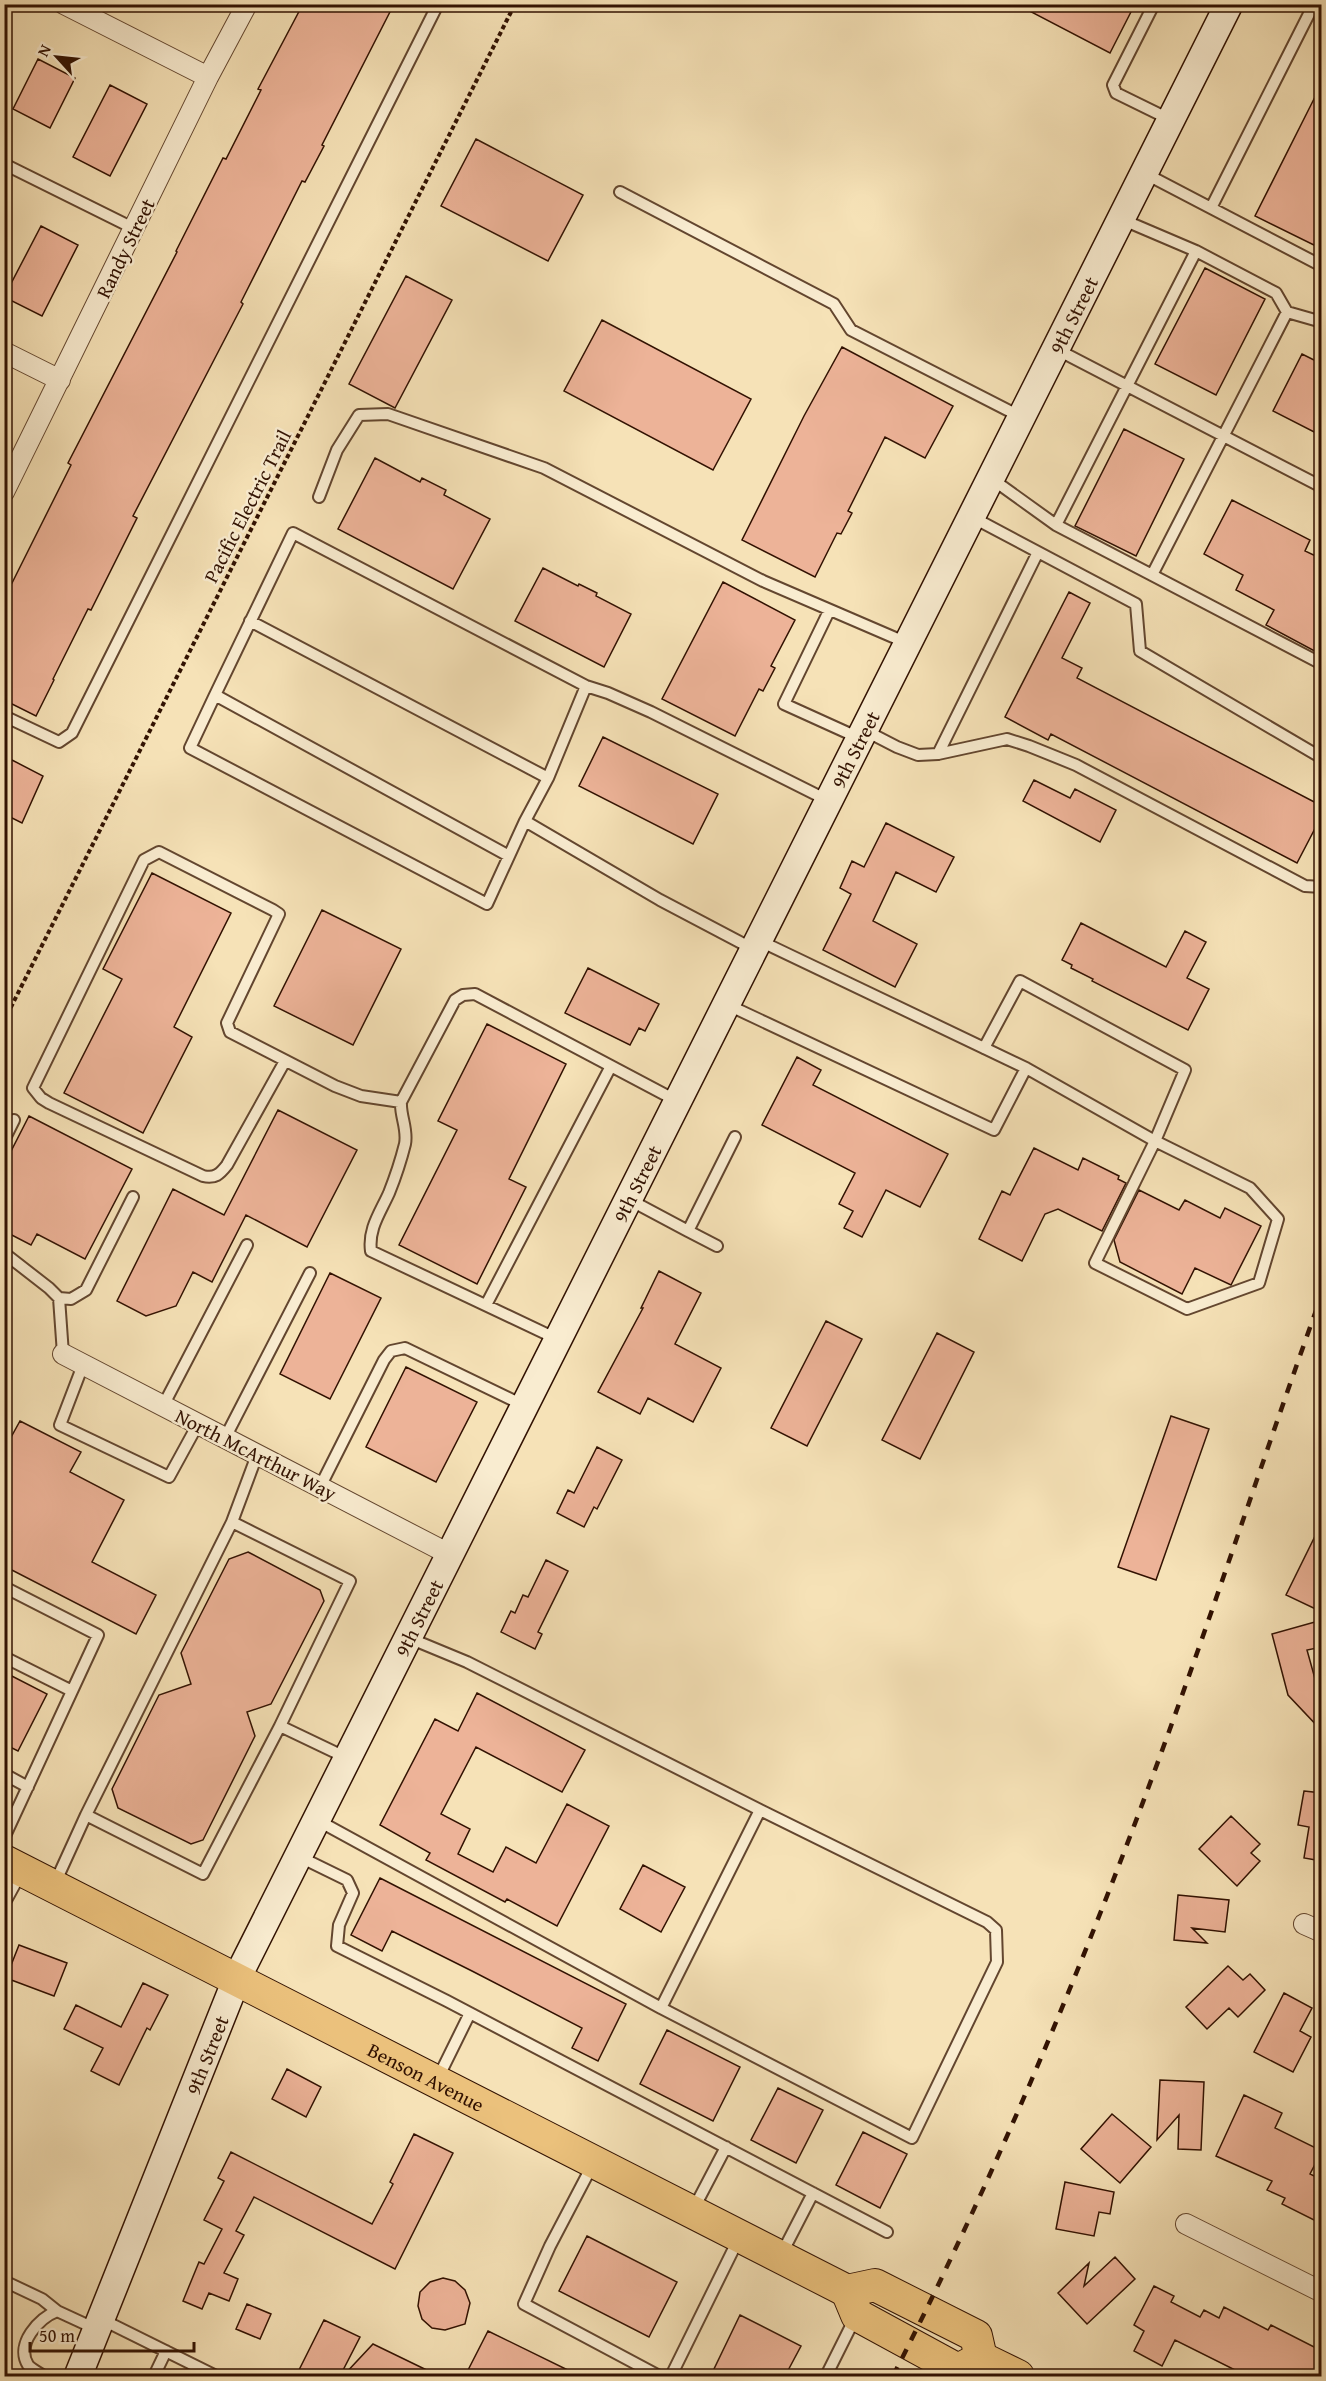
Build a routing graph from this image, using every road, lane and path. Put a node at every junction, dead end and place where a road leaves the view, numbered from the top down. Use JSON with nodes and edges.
{"nodes":[{"id":1,"x":64,"y":4,"type":"edge"},
{"id":2,"x":247,"y":4,"type":"edge"},
{"id":3,"x":438,"y":4,"type":"edge"},
{"id":4,"x":515,"y":4,"type":"edge"},
{"id":5,"x":1155,"y":4,"type":"edge"},
{"id":6,"x":1229,"y":4,"type":"edge"},
{"id":7,"x":1314,"y":4,"type":"edge"},
{"id":8,"x":208,"y":77,"type":"junction"},
{"id":9,"x":1171,"y":120,"type":"junction"},
{"id":10,"x":4,"y":164,"type":"edge"},
{"id":11,"x":1144,"y":173,"type":"junction"},
{"id":12,"x":620,"y":192,"type":"dead end"},
{"id":13,"x":1211,"y":208,"type":"junction"},
{"id":14,"x":1121,"y":219,"type":"junction"},
{"id":15,"x":135,"y":229,"type":"junction"},
{"id":16,"x":1196,"y":251,"type":"junction"},
{"id":17,"x":1322,"y":266,"type":"edge"},
{"id":18,"x":1287,"y":312,"type":"junction"},
{"id":19,"x":1322,"y":322,"type":"edge"},
{"id":20,"x":1056,"y":349,"type":"junction"},
{"id":21,"x":4,"y":352,"type":"edge"},
{"id":22,"x":60,"y":380,"type":"junction"},
{"id":23,"x":1128,"y":386,"type":"junction"},
{"id":24,"x":1021,"y":417,"type":"junction"},
{"id":25,"x":1223,"y":436,"type":"junction"},
{"id":26,"x":991,"y":478,"type":"junction"},
{"id":27,"x":1322,"y":487,"type":"edge"},
{"id":28,"x":4,"y":492,"type":"edge"},
{"id":29,"x":320,"y":497,"type":"dead end"},
{"id":30,"x":971,"y":517,"type":"junction"},
{"id":31,"x":1056,"y":525,"type":"junction"},
{"id":32,"x":1038,"y":552,"type":"junction"},
{"id":33,"x":1152,"y":575,"type":"junction"},
{"id":34,"x":829,"y":611,"type":"junction"},
{"id":35,"x":250,"y":621,"type":"junction"},
{"id":36,"x":907,"y":643,"type":"junction"},
{"id":37,"x":1322,"y":664,"type":"edge"},
{"id":38,"x":586,"y":686,"type":"junction"},
{"id":39,"x":215,"y":695,"type":"junction"},
{"id":40,"x":4,"y":716,"type":"edge"},
{"id":41,"x":862,"y":734,"type":"junction"},
{"id":42,"x":938,"y":754,"type":"junction"},
{"id":43,"x":1322,"y":758,"type":"edge"},
{"id":44,"x":548,"y":778,"type":"junction"},
{"id":45,"x":829,"y":801,"type":"junction"},
{"id":46,"x":525,"y":821,"type":"junction"},
{"id":47,"x":509,"y":856,"type":"junction"},
{"id":48,"x":1322,"y":887,"type":"edge"},
{"id":49,"x":756,"y":944,"type":"junction"},
{"id":50,"x":726,"y":1004,"type":"junction"},
{"id":51,"x":4,"y":1021,"type":"edge"},
{"id":52,"x":984,"y":1048,"type":"junction"},
{"id":53,"x":285,"y":1061,"type":"junction"},
{"id":54,"x":610,"y":1066,"type":"junction"},
{"id":55,"x":1026,"y":1068,"type":"junction"},
{"id":56,"x":677,"y":1101,"type":"junction"},
{"id":57,"x":401,"y":1102,"type":"junction"},
{"id":58,"x":14,"y":1120,"type":"dead end"},
{"id":59,"x":735,"y":1137,"type":"dead end"},
{"id":60,"x":4,"y":1140,"type":"edge"},
{"id":61,"x":1155,"y":1141,"type":"junction"},
{"id":62,"x":133,"y":1197,"type":"dead end"},
{"id":63,"x":628,"y":1199,"type":"junction"},
{"id":64,"x":688,"y":1231,"type":"junction"},
{"id":65,"x":247,"y":1245,"type":"dead end"},
{"id":66,"x":717,"y":1246,"type":"dead end"},
{"id":67,"x":4,"y":1252,"type":"edge"},
{"id":68,"x":310,"y":1273,"type":"dead end"},
{"id":69,"x":59,"y":1298,"type":"junction"},
{"id":70,"x":486,"y":1305,"type":"junction"},
{"id":71,"x":557,"y":1339,"type":"junction"},
{"id":72,"x":63,"y":1354,"type":"joint"},
{"id":73,"x":83,"y":1365,"type":"junction"},
{"id":74,"x":524,"y":1405,"type":"junction"},
{"id":75,"x":163,"y":1406,"type":"junction"},
{"id":76,"x":198,"y":1424,"type":"junction"},
{"id":77,"x":225,"y":1438,"type":"junction"},
{"id":78,"x":257,"y":1455,"type":"junction"},
{"id":79,"x":320,"y":1487,"type":"junction"},
{"id":80,"x":232,"y":1522,"type":"junction"},
{"id":81,"x":449,"y":1554,"type":"junction"},
{"id":82,"x":4,"y":1587,"type":"edge"},
{"id":83,"x":407,"y":1637,"type":"junction"},
{"id":84,"x":4,"y":1657,"type":"edge"},
{"id":85,"x":72,"y":1691,"type":"junction"},
{"id":86,"x":280,"y":1726,"type":"junction"},
{"id":87,"x":347,"y":1758,"type":"junction"},
{"id":88,"x":4,"y":1774,"type":"edge"},
{"id":89,"x":28,"y":1787,"type":"junction"},
{"id":90,"x":760,"y":1810,"type":"junction"},
{"id":91,"x":86,"y":1815,"type":"junction"},
{"id":92,"x":316,"y":1820,"type":"junction"},
{"id":93,"x":4,"y":1838,"type":"edge"},
{"id":94,"x":298,"y":1856,"type":"junction"},
{"id":95,"x":13,"y":1865,"type":"edge"},
{"id":96,"x":53,"y":1886,"type":"junction"},
{"id":97,"x":4,"y":1904,"type":"edge"},
{"id":98,"x":237,"y":1978,"type":"junction"},
{"id":99,"x":661,"y":2008,"type":"junction"},
{"id":100,"x":470,"y":2013,"type":"junction"},
{"id":101,"x":436,"y":2080,"type":"junction"},
{"id":102,"x":726,"y":2147,"type":"junction"},
{"id":103,"x":594,"y":2161,"type":"junction"},
{"id":104,"x":813,"y":2193,"type":"junction"},
{"id":105,"x":692,"y":2211,"type":"junction"},
{"id":106,"x":1186,"y":2224,"type":"dead end"},
{"id":107,"x":887,"y":2232,"type":"dead end"},
{"id":108,"x":740,"y":2235,"type":"junction"},
{"id":109,"x":781,"y":2256,"type":"junction"},
{"id":110,"x":4,"y":2281,"type":"edge"},
{"id":111,"x":1322,"y":2292,"type":"edge"},
{"id":112,"x":852,"y":2303,"type":"junction"},
{"id":113,"x":57,"y":2311,"type":"junction"},
{"id":114,"x":99,"y":2324,"type":"junction"},
{"id":115,"x":166,"y":2352,"type":"junction"},
{"id":116,"x":44,"y":2376,"type":"edge"},
{"id":117,"x":78,"y":2376,"type":"edge"},
{"id":118,"x":154,"y":2376,"type":"edge"},
{"id":119,"x":216,"y":2376,"type":"edge"},
{"id":120,"x":659,"y":2376,"type":"edge"},
{"id":121,"x":671,"y":2376,"type":"edge"},
{"id":122,"x":826,"y":2376,"type":"edge"},
{"id":123,"x":1018,"y":2376,"type":"edge"}],
"edges":[{"from":1,"to":8,"type":"street"},
{"from":2,"to":8,"type":"street","name":"Randy Street"},
{"from":3,"to":40,"type":"lane"},
{"from":4,"to":51,"type":"path","name":"Pacific Electric Trail"},
{"from":5,"to":9,"type":"lane"},
{"from":6,"to":9,"type":"street","name":"9th Street"},
{"from":7,"to":13,"type":"lane"},
{"from":8,"to":15,"type":"street","name":"Randy Street"},
{"from":9,"to":11,"type":"street","name":"9th Street"},
{"from":10,"to":15,"type":"lane"},
{"from":11,"to":13,"type":"lane"},
{"from":11,"to":14,"type":"street","name":"9th Street"},
{"from":12,"to":24,"type":"lane"},
{"from":13,"to":17,"type":"lane"},
{"from":14,"to":16,"type":"lane"},
{"from":14,"to":20,"type":"street","name":"9th Street"},
{"from":15,"to":22,"type":"street","name":"Randy Street"},
{"from":16,"to":18,"type":"lane"},
{"from":16,"to":23,"type":"lane"},
{"from":18,"to":19,"type":"lane"},
{"from":18,"to":25,"type":"lane"},
{"from":20,"to":23,"type":"lane"},
{"from":20,"to":24,"type":"street","name":"9th Street"},
{"from":21,"to":22,"type":"street"},
{"from":22,"to":28,"type":"street","name":"Randy Street"},
{"from":23,"to":25,"type":"lane"},
{"from":23,"to":31,"type":"lane"},
{"from":24,"to":26,"type":"street","name":"9th Street"},
{"from":25,"to":27,"type":"lane"},
{"from":25,"to":33,"type":"lane"},
{"from":26,"to":30,"type":"street","name":"9th Street"},
{"from":26,"to":31,"type":"lane"},
{"from":29,"to":34,"type":"lane"},
{"from":30,"to":32,"type":"lane"},
{"from":30,"to":36,"type":"street","name":"9th Street"},
{"from":31,"to":33,"type":"lane"},
{"from":32,"to":42,"type":"lane"},
{"from":32,"to":43,"type":"lane"},
{"from":33,"to":37,"type":"lane"},
{"from":34,"to":36,"type":"lane"},
{"from":34,"to":41,"type":"lane"},
{"from":35,"to":38,"type":"lane"},
{"from":35,"to":39,"type":"lane"},
{"from":35,"to":44,"type":"lane"},
{"from":36,"to":41,"type":"street","name":"9th Street"},
{"from":38,"to":44,"type":"lane"},
{"from":38,"to":45,"type":"lane"},
{"from":39,"to":47,"type":"lane"},
{"from":39,"to":47,"type":"lane"},
{"from":41,"to":42,"type":"lane"},
{"from":41,"to":45,"type":"street","name":"9th Street"},
{"from":42,"to":48,"type":"lane"},
{"from":44,"to":46,"type":"lane"},
{"from":45,"to":49,"type":"street","name":"9th Street"},
{"from":46,"to":47,"type":"lane"},
{"from":46,"to":49,"type":"lane"},
{"from":49,"to":50,"type":"street","name":"9th Street"},
{"from":49,"to":52,"type":"lane"},
{"from":50,"to":55,"type":"lane"},
{"from":50,"to":56,"type":"street","name":"9th Street"},
{"from":52,"to":55,"type":"lane"},
{"from":52,"to":61,"type":"lane"},
{"from":53,"to":53,"type":"lane"},
{"from":53,"to":57,"type":"lane"},
{"from":54,"to":56,"type":"lane"},
{"from":54,"to":57,"type":"lane"},
{"from":54,"to":70,"type":"lane"},
{"from":55,"to":61,"type":"lane"},
{"from":56,"to":63,"type":"street","name":"9th Street"},
{"from":57,"to":70,"type":"lane"},
{"from":58,"to":60,"type":"lane"},
{"from":59,"to":64,"type":"lane"},
{"from":61,"to":61,"type":"lane"},
{"from":62,"to":69,"type":"lane"},
{"from":63,"to":64,"type":"lane"},
{"from":63,"to":71,"type":"street","name":"9th Street"},
{"from":64,"to":66,"type":"lane"},
{"from":65,"to":75,"type":"lane"},
{"from":67,"to":69,"type":"lane"},
{"from":68,"to":77,"type":"lane"},
{"from":69,"to":72,"type":"lane"},
{"from":70,"to":71,"type":"lane"},
{"from":71,"to":74,"type":"street","name":"9th Street"},
{"from":72,"to":73,"type":"street","name":"North McArthur Way"},
{"from":73,"to":75,"type":"street","name":"North McArthur Way"},
{"from":73,"to":76,"type":"lane"},
{"from":74,"to":79,"type":"lane"},
{"from":74,"to":81,"type":"street","name":"9th Street"},
{"from":75,"to":76,"type":"street","name":"North McArthur Way"},
{"from":76,"to":77,"type":"street","name":"North McArthur Way"},
{"from":77,"to":78,"type":"street","name":"North McArthur Way"},
{"from":78,"to":79,"type":"street","name":"North McArthur Way"},
{"from":78,"to":80,"type":"lane"},
{"from":79,"to":81,"type":"street","name":"North McArthur Way"},
{"from":80,"to":86,"type":"lane"},
{"from":80,"to":91,"type":"lane"},
{"from":81,"to":83,"type":"street","name":"9th Street"},
{"from":82,"to":85,"type":"lane"},
{"from":83,"to":87,"type":"street","name":"9th Street"},
{"from":83,"to":90,"type":"lane"},
{"from":84,"to":85,"type":"lane"},
{"from":85,"to":89,"type":"lane"},
{"from":86,"to":87,"type":"lane"},
{"from":86,"to":91,"type":"lane"},
{"from":87,"to":92,"type":"street","name":"9th Street"},
{"from":88,"to":89,"type":"lane"},
{"from":89,"to":93,"type":"lane"},
{"from":90,"to":99,"type":"lane"},
{"from":90,"to":99,"type":"lane"},
{"from":91,"to":96,"type":"lane"},
{"from":92,"to":94,"type":"street","name":"9th Street"},
{"from":92,"to":99,"type":"lane"},
{"from":94,"to":98,"type":"street","name":"9th Street"},
{"from":94,"to":100,"type":"lane"},
{"from":95,"to":96,"type":"main road","name":"Benson Avenue"},
{"from":95,"to":97,"type":"lane"},
{"from":96,"to":98,"type":"main road","name":"Benson Avenue"},
{"from":98,"to":101,"type":"main road","name":"Benson Avenue"},
{"from":98,"to":114,"type":"street","name":"9th Street"},
{"from":100,"to":101,"type":"lane"},
{"from":100,"to":102,"type":"lane"},
{"from":101,"to":103,"type":"main road","name":"Benson Avenue"},
{"from":102,"to":104,"type":"lane"},
{"from":102,"to":105,"type":"lane"},
{"from":103,"to":105,"type":"main road","name":"Benson Avenue"},
{"from":103,"to":120,"type":"lane"},
{"from":104,"to":107,"type":"lane"},
{"from":104,"to":109,"type":"lane"},
{"from":105,"to":108,"type":"main road","name":"Benson Avenue"},
{"from":106,"to":111,"type":"street"},
{"from":108,"to":109,"type":"main road","name":"Benson Avenue"},
{"from":108,"to":121,"type":"lane"},
{"from":109,"to":112,"type":"main road","name":"Benson Avenue"},
{"from":110,"to":113,"type":"lane"},
{"from":112,"to":122,"type":"lane"},
{"from":112,"to":123,"type":"main road"},
{"from":113,"to":114,"type":"lane"},
{"from":113,"to":116,"type":"lane"},
{"from":114,"to":115,"type":"lane"},
{"from":114,"to":117,"type":"street","name":"9th Street"},
{"from":115,"to":118,"type":"lane"},
{"from":115,"to":119,"type":"lane"}]}
